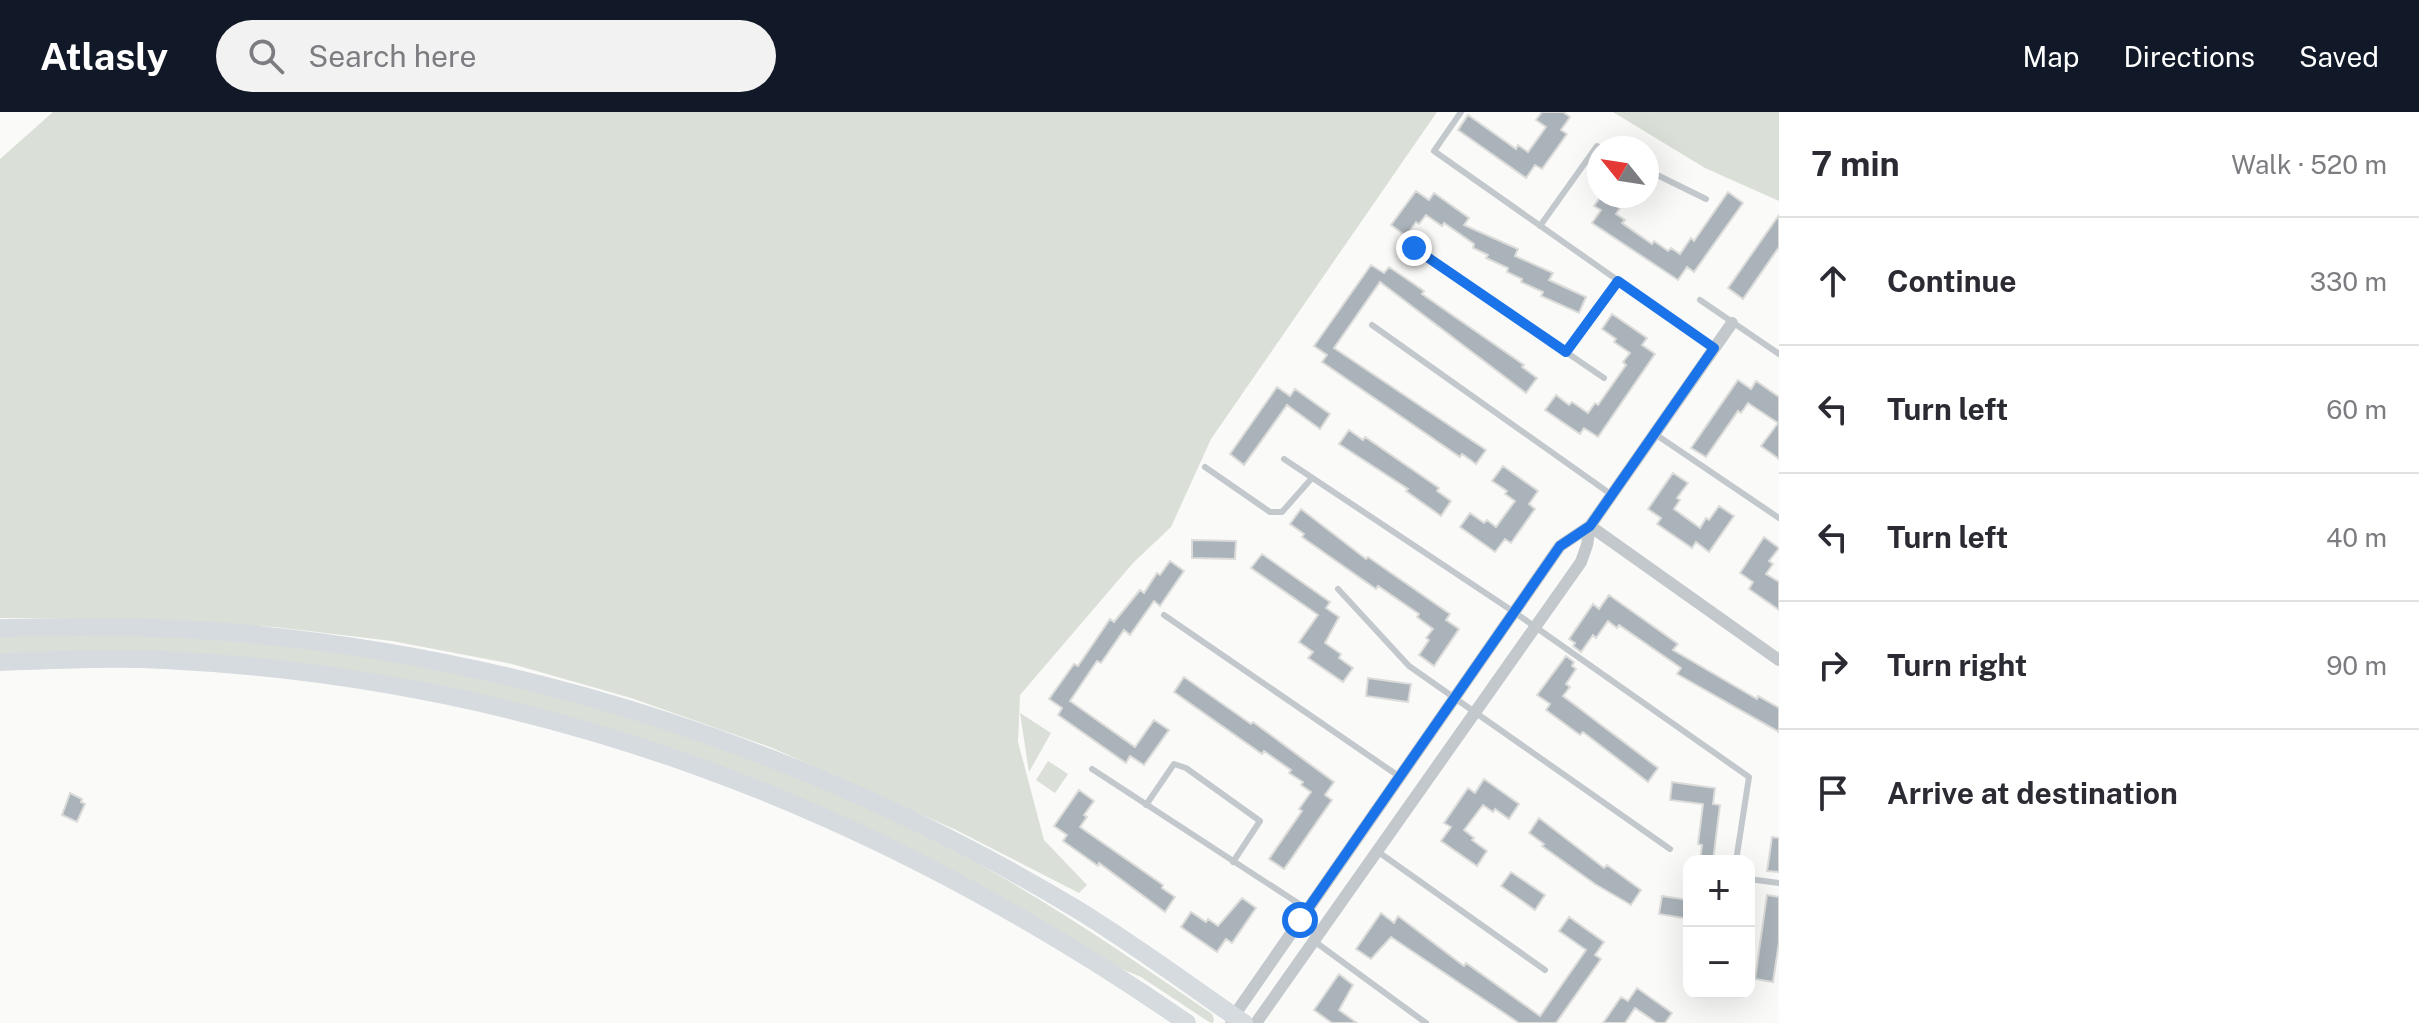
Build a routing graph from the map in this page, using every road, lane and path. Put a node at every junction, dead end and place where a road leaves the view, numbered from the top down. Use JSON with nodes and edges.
{"nodes":[{"id":1,"x":1461,"y":112,"type":"edge"},
{"id":2,"x":1587,"y":160,"type":"edge"},
{"id":3,"x":1659,"y":176,"type":"edge"},
{"id":4,"x":1706,"y":199,"type":"dead end"},
{"id":5,"x":1540,"y":226,"type":"junction"},
{"id":6,"x":1414,"y":248,"type":"dead end"},
{"id":7,"x":1618,"y":281,"type":"junction"},
{"id":8,"x":1700,"y":300,"type":"dead end"},
{"id":9,"x":1732,"y":323,"type":"junction"},
{"id":10,"x":1372,"y":325,"type":"dead end"},
{"id":11,"x":1714,"y":348,"type":"junction"},
{"id":12,"x":1566,"y":352,"type":"junction"},
{"id":13,"x":1779,"y":354,"type":"edge"},
{"id":14,"x":1604,"y":378,"type":"dead end"},
{"id":15,"x":1655,"y":434,"type":"junction"},
{"id":16,"x":1284,"y":459,"type":"dead end"},
{"id":17,"x":1205,"y":467,"type":"dead end"},
{"id":18,"x":1312,"y":478,"type":"junction"},
{"id":19,"x":1612,"y":495,"type":"junction"},
{"id":20,"x":1779,"y":518,"type":"edge"},
{"id":21,"x":1590,"y":526,"type":"junction"},
{"id":22,"x":1338,"y":589,"type":"dead end"},
{"id":23,"x":1514,"y":612,"type":"junction"},
{"id":24,"x":1164,"y":615,"type":"dead end"},
{"id":25,"x":1535,"y":627,"type":"junction"},
{"id":26,"x":0,"y":628,"type":"edge"},
{"id":27,"x":1779,"y":660,"type":"edge"},
{"id":28,"x":0,"y":662,"type":"edge"},
{"id":29,"x":1454,"y":699,"type":"junction"},
{"id":30,"x":1474,"y":713,"type":"junction"},
{"id":31,"x":1092,"y":769,"type":"dead end"},
{"id":32,"x":1400,"y":777,"type":"junction"},
{"id":33,"x":1146,"y":805,"type":"junction"},
{"id":34,"x":1670,"y":849,"type":"dead end"},
{"id":35,"x":1377,"y":851,"type":"junction"},
{"id":36,"x":1737,"y":855,"type":"edge"},
{"id":37,"x":1233,"y":862,"type":"junction"},
{"id":38,"x":1755,"y":880,"type":"edge"},
{"id":39,"x":1779,"y":883,"type":"edge"},
{"id":40,"x":1304,"y":914,"type":"junction"},
{"id":41,"x":1317,"y":937,"type":"junction"},
{"id":42,"x":1545,"y":970,"type":"dead end"},
{"id":43,"x":1235,"y":1021,"type":"edge"},
{"id":44,"x":1187,"y":1023,"type":"edge"},
{"id":45,"x":1256,"y":1023,"type":"edge"},
{"id":46,"x":1426,"y":1023,"type":"edge"}],
"edges":[{"from":1,"to":5,"type":"lane"},
{"from":2,"to":5,"type":"lane"},
{"from":3,"to":4,"type":"lane"},
{"from":5,"to":7,"type":"lane"},
{"from":6,"to":12,"type":"lane"},
{"from":7,"to":11,"type":"lane"},
{"from":7,"to":12,"type":"lane"},
{"from":8,"to":9,"type":"lane"},
{"from":9,"to":11,"type":"street"},
{"from":9,"to":13,"type":"lane"},
{"from":10,"to":19,"type":"lane"},
{"from":11,"to":15,"type":"street"},
{"from":12,"to":14,"type":"lane"},
{"from":15,"to":19,"type":"street"},
{"from":15,"to":20,"type":"lane"},
{"from":16,"to":18,"type":"lane"},
{"from":17,"to":18,"type":"lane"},
{"from":18,"to":23,"type":"lane"},
{"from":19,"to":21,"type":"street"},
{"from":21,"to":23,"type":"street"},
{"from":21,"to":25,"type":"street"},
{"from":21,"to":27,"type":"street"},
{"from":22,"to":29,"type":"lane"},
{"from":23,"to":25,"type":"lane"},
{"from":23,"to":29,"type":"street"},
{"from":24,"to":32,"type":"lane"},
{"from":25,"to":30,"type":"street"},
{"from":25,"to":36,"type":"lane"},
{"from":26,"to":43,"type":"main road"},
{"from":28,"to":44,"type":"main road"},
{"from":29,"to":30,"type":"lane"},
{"from":29,"to":32,"type":"street"},
{"from":30,"to":34,"type":"lane"},
{"from":30,"to":35,"type":"street"},
{"from":31,"to":33,"type":"lane"},
{"from":32,"to":40,"type":"street"},
{"from":33,"to":37,"type":"lane"},
{"from":33,"to":37,"type":"lane"},
{"from":35,"to":41,"type":"street"},
{"from":35,"to":42,"type":"lane"},
{"from":37,"to":40,"type":"lane"},
{"from":38,"to":39,"type":"lane"},
{"from":40,"to":41,"type":"lane"},
{"from":40,"to":43,"type":"street"},
{"from":41,"to":45,"type":"street"},
{"from":41,"to":46,"type":"lane"}]}
